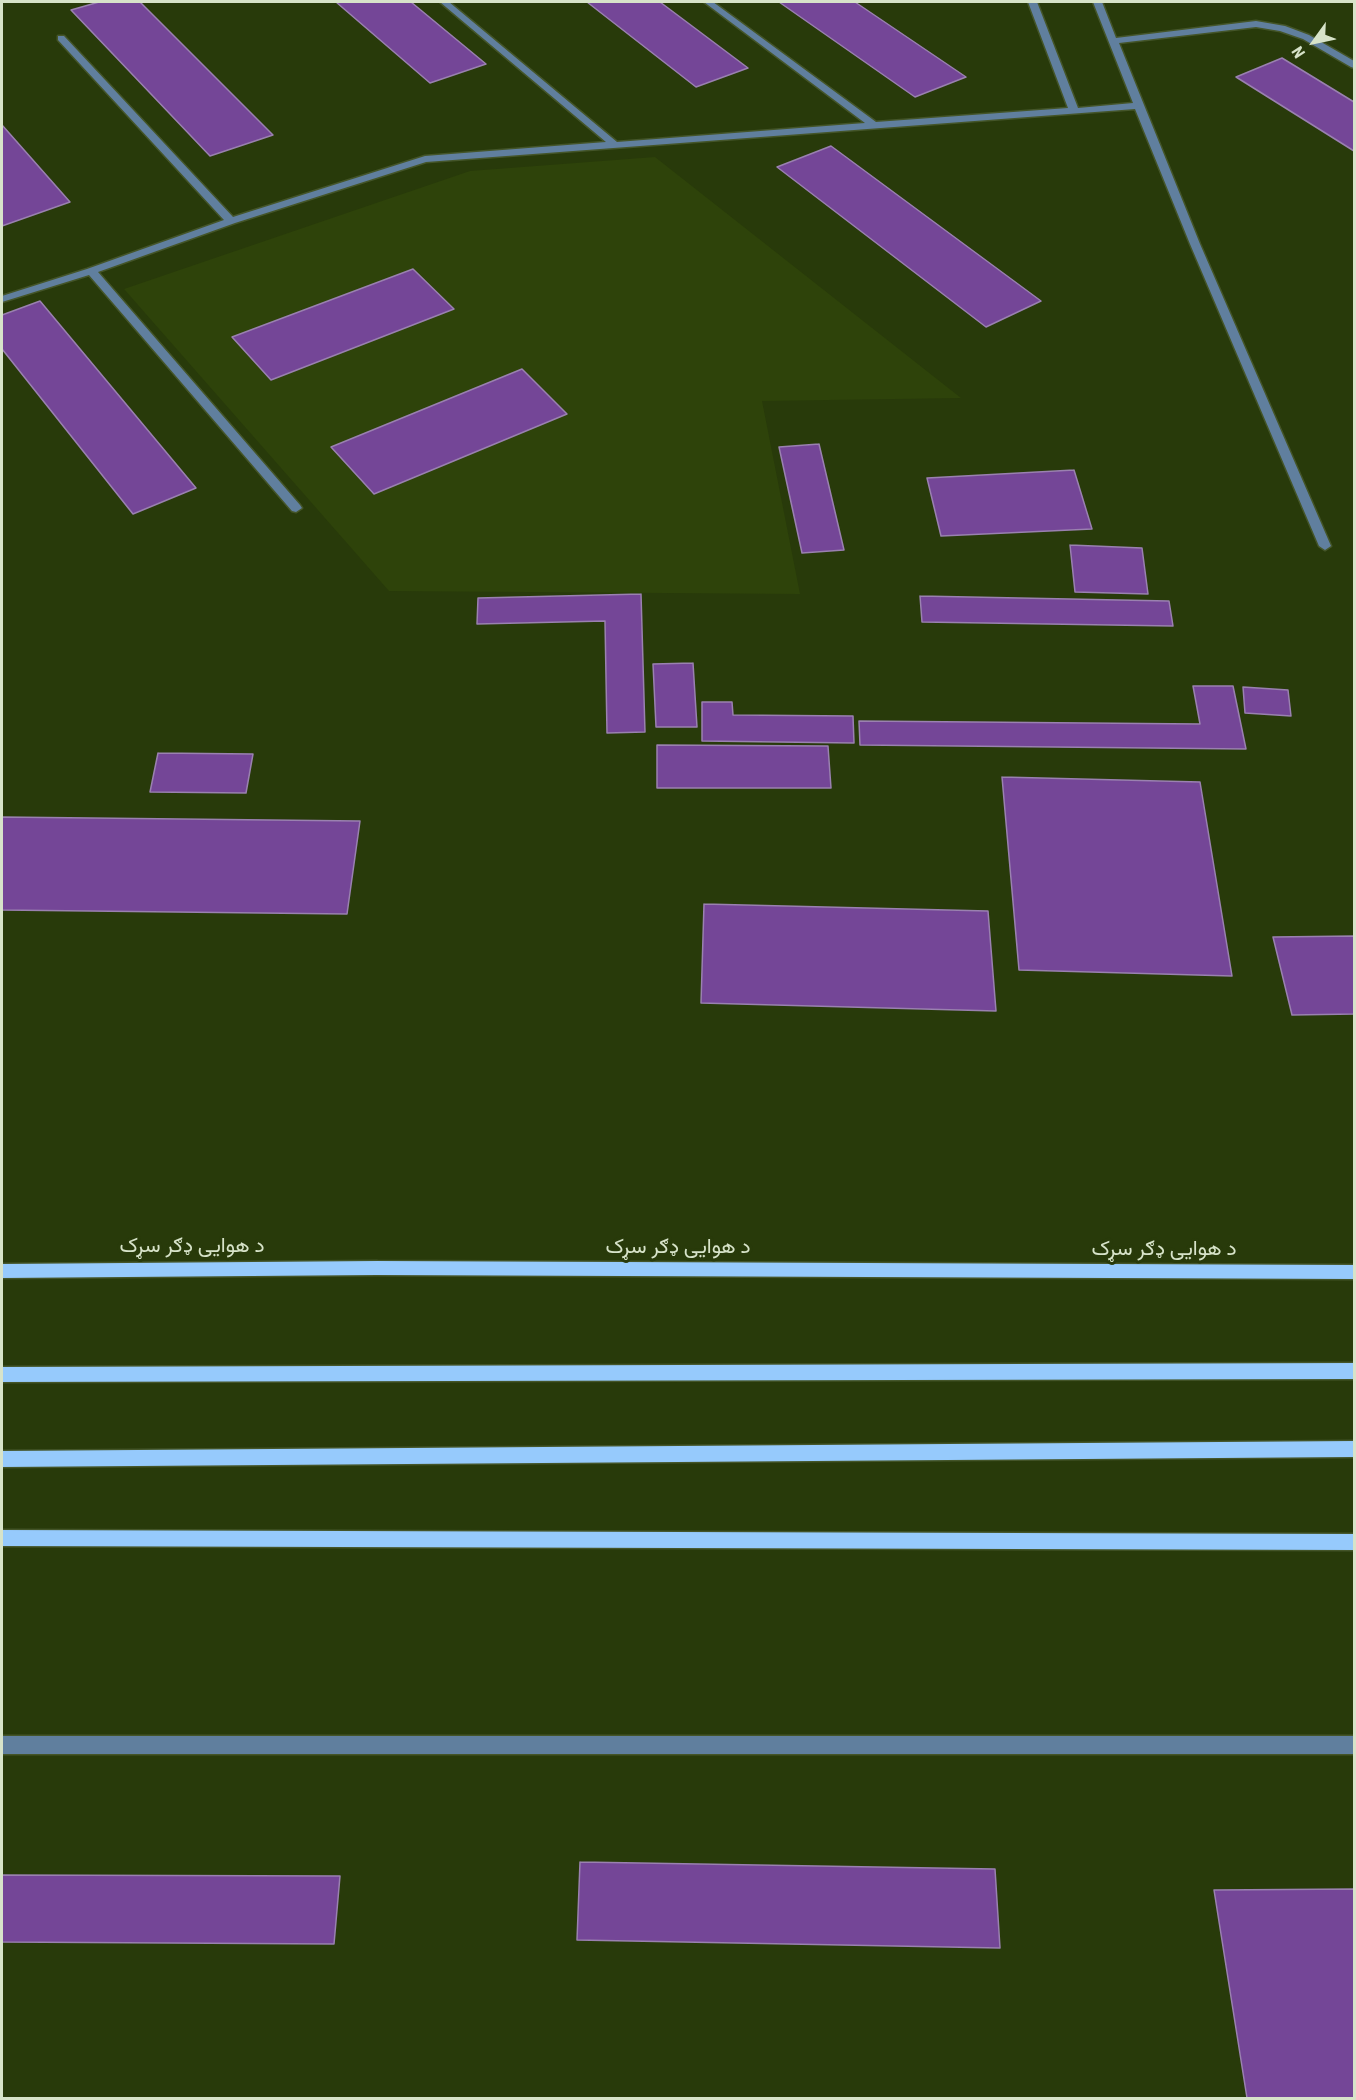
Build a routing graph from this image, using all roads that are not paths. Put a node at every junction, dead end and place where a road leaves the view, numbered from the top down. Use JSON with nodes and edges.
{"nodes":[{"id":1,"x":444,"y":2,"type":"edge"},
{"id":2,"x":708,"y":2,"type":"edge"},
{"id":3,"x":1032,"y":2,"type":"edge"},
{"id":4,"x":1097,"y":2,"type":"edge"},
{"id":5,"x":61,"y":38,"type":"dead end"},
{"id":6,"x":1113,"y":41,"type":"junction"},
{"id":7,"x":1354,"y":64,"type":"edge"},
{"id":8,"x":1139,"y":106,"type":"junction"},
{"id":9,"x":1074,"y":111,"type":"junction"},
{"id":10,"x":872,"y":124,"type":"junction"},
{"id":11,"x":613,"y":143,"type":"junction"},
{"id":12,"x":231,"y":222,"type":"junction"},
{"id":13,"x":92,"y":271,"type":"junction"},
{"id":14,"x":3,"y":296,"type":"edge"},
{"id":15,"x":296,"y":508,"type":"dead end"},
{"id":16,"x":1325,"y":546,"type":"dead end"},
{"id":17,"x":2,"y":1271,"type":"edge"},
{"id":18,"x":1354,"y":1272,"type":"edge"},
{"id":19,"x":1354,"y":1371,"type":"edge"},
{"id":20,"x":2,"y":1375,"type":"edge"},
{"id":21,"x":1354,"y":1449,"type":"edge"},
{"id":22,"x":2,"y":1459,"type":"edge"},
{"id":23,"x":2,"y":1538,"type":"edge"},
{"id":24,"x":1354,"y":1542,"type":"edge"},
{"id":25,"x":1354,"y":1744,"type":"edge"},
{"id":26,"x":2,"y":1745,"type":"edge"}],
"edges":[{"from":1,"to":11,"type":"street"},
{"from":2,"to":10,"type":"street"},
{"from":3,"to":9,"type":"street"},
{"from":4,"to":6,"type":"street"},
{"from":5,"to":12,"type":"street"},
{"from":6,"to":7,"type":"street"},
{"from":6,"to":8,"type":"street"},
{"from":8,"to":9,"type":"street"},
{"from":8,"to":16,"type":"street"},
{"from":9,"to":10,"type":"street"},
{"from":10,"to":11,"type":"street"},
{"from":11,"to":12,"type":"street"},
{"from":12,"to":13,"type":"street"},
{"from":13,"to":14,"type":"street"},
{"from":13,"to":15,"type":"street"},
{"from":17,"to":18,"type":"main road","name":"د هوایی ډګر سړک"},
{"from":19,"to":20,"type":"main road"},
{"from":21,"to":22,"type":"main road"},
{"from":23,"to":24,"type":"main road"},
{"from":25,"to":26,"type":"street"}]}
